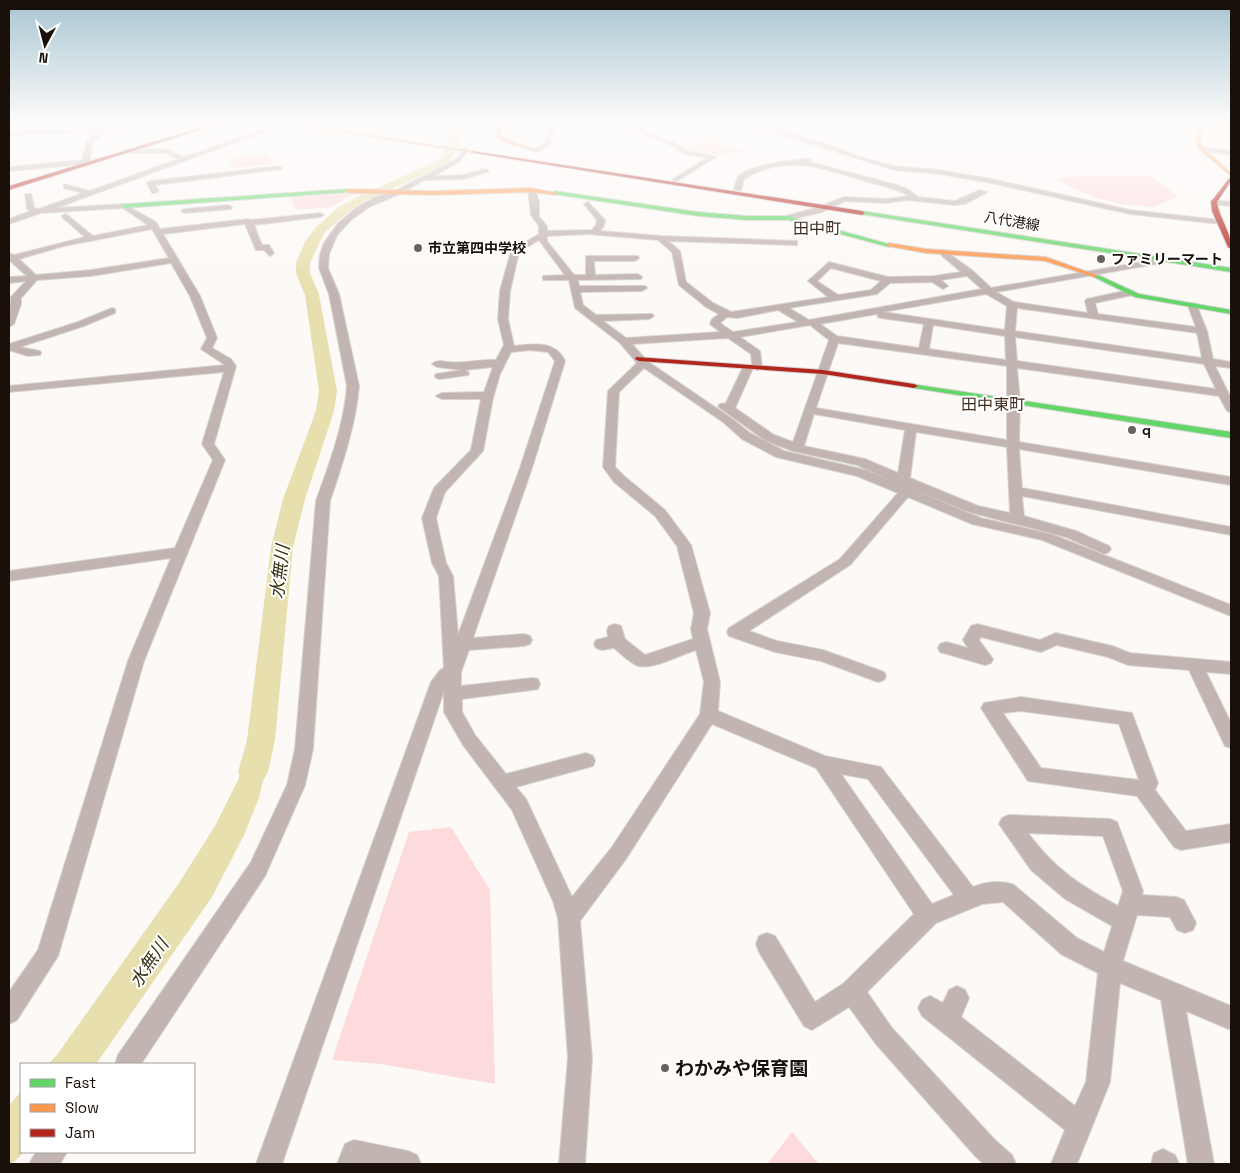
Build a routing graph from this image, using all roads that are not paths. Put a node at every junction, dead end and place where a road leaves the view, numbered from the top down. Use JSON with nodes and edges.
{"nodes":[{"id":1,"x":39,"y":178,"type":"edge"},
{"id":2,"x":132,"y":178,"type":"edge"},
{"id":3,"x":160,"y":178,"type":"edge"},
{"id":4,"x":198,"y":178,"type":"edge"},
{"id":5,"x":423,"y":178,"type":"joint"},
{"id":6,"x":428,"y":178,"type":"edge"},
{"id":7,"x":532,"y":178,"type":"edge"},
{"id":8,"x":654,"y":178,"type":"edge"},
{"id":9,"x":660,"y":178,"type":"edge"},
{"id":10,"x":679,"y":178,"type":"edge"},
{"id":11,"x":741,"y":178,"type":"edge"},
{"id":12,"x":867,"y":178,"type":"edge"},
{"id":13,"x":972,"y":178,"type":"edge"},
{"id":14,"x":1230,"y":178,"type":"edge"},
{"id":15,"x":675,"y":180,"type":"junction"},
{"id":16,"x":162,"y":182,"type":"junction"},
{"id":17,"x":67,"y":186,"type":"dead end"},
{"id":18,"x":9,"y":188,"type":"edge"},
{"id":19,"x":738,"y":189,"type":"junction"},
{"id":20,"x":531,"y":190,"type":"junction"},
{"id":21,"x":155,"y":191,"type":"dead end"},
{"id":22,"x":399,"y":192,"type":"junction"},
{"id":23,"x":983,"y":192,"type":"dead end"},
{"id":24,"x":89,"y":193,"type":"junction"},
{"id":25,"x":28,"y":196,"type":"dead end"},
{"id":26,"x":916,"y":199,"type":"junction"},
{"id":27,"x":1214,"y":202,"type":"junction"},
{"id":28,"x":588,"y":204,"type":"dead end"},
{"id":29,"x":1231,"y":204,"type":"edge"},
{"id":30,"x":831,"y":205,"type":"junction"},
{"id":31,"x":123,"y":206,"type":"junction"},
{"id":32,"x":184,"y":207,"type":"junction"},
{"id":33,"x":228,"y":207,"type":"dead end"},
{"id":34,"x":39,"y":211,"type":"junction"},
{"id":35,"x":320,"y":215,"type":"dead end"},
{"id":36,"x":66,"y":216,"type":"dead end"},
{"id":37,"x":788,"y":218,"type":"junction"},
{"id":38,"x":9,"y":222,"type":"edge"},
{"id":39,"x":1220,"y":222,"type":"junction"},
{"id":40,"x":249,"y":223,"type":"junction"},
{"id":41,"x":155,"y":229,"type":"junction"},
{"id":42,"x":200,"y":229,"type":"junction"},
{"id":43,"x":593,"y":233,"type":"junction"},
{"id":44,"x":544,"y":234,"type":"junction"},
{"id":45,"x":660,"y":238,"type":"junction"},
{"id":46,"x":92,"y":239,"type":"junction"},
{"id":47,"x":794,"y":243,"type":"dead end"},
{"id":48,"x":1231,"y":244,"type":"edge"},
{"id":49,"x":270,"y":253,"type":"dead end"},
{"id":50,"x":944,"y":253,"type":"junction"},
{"id":51,"x":10,"y":256,"type":"edge"},
{"id":52,"x":635,"y":258,"type":"dead end"},
{"id":53,"x":90,"y":260,"type":"dead end"},
{"id":54,"x":174,"y":260,"type":"junction"},
{"id":55,"x":1162,"y":260,"type":"junction"},
{"id":56,"x":1231,"y":265,"type":"edge"},
{"id":57,"x":1231,"y":270,"type":"edge"},
{"id":58,"x":94,"y":272,"type":"junction"},
{"id":59,"x":1090,"y":273,"type":"junction"},
{"id":60,"x":970,"y":274,"type":"junction"},
{"id":61,"x":638,"y":277,"type":"dead end"},
{"id":62,"x":34,"y":278,"type":"junction"},
{"id":63,"x":546,"y":278,"type":"dead end"},
{"id":64,"x":571,"y":278,"type":"junction"},
{"id":65,"x":591,"y":278,"type":"junction"},
{"id":66,"x":934,"y":279,"type":"junction"},
{"id":67,"x":9,"y":280,"type":"edge"},
{"id":68,"x":888,"y":280,"type":"junction"},
{"id":69,"x":943,"y":286,"type":"dead end"},
{"id":70,"x":642,"y":288,"type":"dead end"},
{"id":71,"x":575,"y":289,"type":"junction"},
{"id":72,"x":988,"y":291,"type":"junction"},
{"id":73,"x":1129,"y":293,"type":"junction"},
{"id":74,"x":836,"y":298,"type":"junction"},
{"id":75,"x":1012,"y":306,"type":"junction"},
{"id":76,"x":1193,"y":306,"type":"junction"},
{"id":77,"x":780,"y":307,"type":"junction"},
{"id":78,"x":112,"y":311,"type":"dead end"},
{"id":79,"x":1231,"y":312,"type":"edge"},
{"id":80,"x":866,"y":313,"type":"junction"},
{"id":81,"x":725,"y":314,"type":"junction"},
{"id":82,"x":648,"y":316,"type":"dead end"},
{"id":83,"x":1094,"y":316,"type":"junction"},
{"id":84,"x":594,"y":318,"type":"junction"},
{"id":85,"x":809,"y":322,"type":"junction"},
{"id":86,"x":928,"y":322,"type":"junction"},
{"id":87,"x":9,"y":324,"type":"edge"},
{"id":88,"x":1202,"y":331,"type":"junction"},
{"id":89,"x":1010,"y":333,"type":"junction"},
{"id":90,"x":731,"y":335,"type":"junction"},
{"id":91,"x":834,"y":339,"type":"junction"},
{"id":92,"x":624,"y":341,"type":"junction"},
{"id":93,"x":9,"y":347,"type":"edge"},
{"id":94,"x":508,"y":349,"type":"junction"},
{"id":95,"x":924,"y":352,"type":"junction"},
{"id":96,"x":36,"y":353,"type":"dead end"},
{"id":97,"x":641,"y":361,"type":"junction"},
{"id":98,"x":674,"y":362,"type":"junction"},
{"id":99,"x":1208,"y":362,"type":"junction"},
{"id":100,"x":437,"y":364,"type":"dead end"},
{"id":101,"x":1012,"y":364,"type":"junction"},
{"id":102,"x":1231,"y":365,"type":"edge"},
{"id":103,"x":230,"y":366,"type":"junction"},
{"id":104,"x":752,"y":367,"type":"junction"},
{"id":105,"x":498,"y":369,"type":"junction"},
{"id":106,"x":823,"y":372,"type":"junction"},
{"id":107,"x":440,"y":376,"type":"dead end"},
{"id":108,"x":9,"y":383,"type":"edge"},
{"id":109,"x":9,"y":389,"type":"edge"},
{"id":110,"x":1222,"y":393,"type":"junction"},
{"id":111,"x":488,"y":395,"type":"junction"},
{"id":112,"x":442,"y":396,"type":"dead end"},
{"id":113,"x":1014,"y":402,"type":"junction"},
{"id":114,"x":1231,"y":409,"type":"edge"},
{"id":115,"x":729,"y":410,"type":"junction"},
{"id":116,"x":810,"y":410,"type":"junction"},
{"id":117,"x":911,"y":428,"type":"junction"},
{"id":118,"x":1231,"y":435,"type":"edge"},
{"id":119,"x":1013,"y":444,"type":"junction"},
{"id":120,"x":798,"y":448,"type":"junction"},
{"id":121,"x":1231,"y":481,"type":"edge"},
{"id":122,"x":903,"y":488,"type":"junction"},
{"id":123,"x":1016,"y":491,"type":"junction"},
{"id":124,"x":1016,"y":518,"type":"junction"},
{"id":125,"x":1231,"y":531,"type":"edge"},
{"id":126,"x":181,"y":552,"type":"junction"},
{"id":127,"x":1128,"y":568,"type":"junction"},
{"id":128,"x":9,"y":576,"type":"edge"},
{"id":129,"x":1231,"y":610,"type":"edge"},
{"id":130,"x":611,"y":639,"type":"dead end"},
{"id":131,"x":524,"y":640,"type":"dead end"},
{"id":132,"x":702,"y":643,"type":"junction"},
{"id":133,"x":462,"y":645,"type":"junction"},
{"id":134,"x":946,"y":648,"type":"dead end"},
{"id":135,"x":1195,"y":666,"type":"junction"},
{"id":136,"x":1231,"y":668,"type":"edge"},
{"id":137,"x":453,"y":672,"type":"junction"},
{"id":138,"x":878,"y":676,"type":"dead end"},
{"id":139,"x":532,"y":684,"type":"dead end"},
{"id":140,"x":453,"y":694,"type":"junction"},
{"id":141,"x":710,"y":715,"type":"junction"},
{"id":142,"x":1231,"y":741,"type":"edge"},
{"id":143,"x":586,"y":761,"type":"dead end"},
{"id":144,"x":823,"y":763,"type":"junction"},
{"id":145,"x":502,"y":783,"type":"junction"},
{"id":146,"x":1143,"y":789,"type":"junction"},
{"id":147,"x":1231,"y":833,"type":"edge"},
{"id":148,"x":970,"y":899,"type":"junction"},
{"id":149,"x":1126,"y":913,"type":"junction"},
{"id":150,"x":928,"y":916,"type":"junction"},
{"id":151,"x":569,"y":918,"type":"junction"},
{"id":152,"x":1184,"y":923,"type":"dead end"},
{"id":153,"x":768,"y":944,"type":"dead end"},
{"id":154,"x":1110,"y":967,"type":"junction"},
{"id":155,"x":852,"y":991,"type":"junction"},
{"id":156,"x":1171,"y":992,"type":"junction"},
{"id":157,"x":957,"y":998,"type":"dead end"},
{"id":158,"x":9,"y":1012,"type":"edge"},
{"id":159,"x":1231,"y":1018,"type":"edge"},
{"id":160,"x":128,"y":1063,"type":"edge"},
{"id":161,"x":1080,"y":1126,"type":"junction"},
{"id":162,"x":53,"y":1153,"type":"edge"},
{"id":163,"x":42,"y":1164,"type":"edge"},
{"id":164,"x":268,"y":1164,"type":"edge"},
{"id":165,"x":350,"y":1164,"type":"edge"},
{"id":166,"x":408,"y":1164,"type":"edge"},
{"id":167,"x":572,"y":1164,"type":"edge"},
{"id":168,"x":1003,"y":1164,"type":"edge"},
{"id":169,"x":1064,"y":1164,"type":"edge"},
{"id":170,"x":1201,"y":1164,"type":"edge"}],
"edges":[{"from":1,"to":18,"type":"main road"},
{"from":2,"to":24,"type":"street"},
{"from":3,"to":16,"type":"street"},
{"from":4,"to":16,"type":"street"},
{"from":5,"to":6,"type":"street"},
{"from":5,"to":22,"type":"street"},
{"from":7,"to":20,"type":"main road"},
{"from":8,"to":30,"type":"main road","name":"八代港線"},
{"from":9,"to":15,"type":"main road","name":"八代港線"},
{"from":10,"to":15,"type":"street"},
{"from":11,"to":19,"type":"street"},
{"from":12,"to":26,"type":"street"},
{"from":13,"to":39,"type":"street"},
{"from":14,"to":27,"type":"main road"},
{"from":15,"to":19,"type":"main road","name":"八代港線"},
{"from":16,"to":21,"type":"street"},
{"from":17,"to":24,"type":"street"},
{"from":19,"to":30,"type":"main road","name":"八代港線"},
{"from":20,"to":22,"type":"main road"},
{"from":20,"to":37,"type":"main road"},
{"from":20,"to":44,"type":"street"},
{"from":22,"to":32,"type":"main road"},
{"from":22,"to":160,"type":"street"},
{"from":23,"to":26,"type":"street"},
{"from":24,"to":31,"type":"street"},
{"from":24,"to":34,"type":"street"},
{"from":25,"to":34,"type":"street"},
{"from":26,"to":30,"type":"street"},
{"from":27,"to":29,"type":"street"},
{"from":27,"to":39,"type":"main road"},
{"from":28,"to":43,"type":"street"},
{"from":30,"to":37,"type":"street"},
{"from":30,"to":55,"type":"main road","name":"八代港線"},
{"from":30,"to":56,"type":"main road","name":"八代港線"},
{"from":31,"to":32,"type":"main road"},
{"from":31,"to":34,"type":"street"},
{"from":31,"to":41,"type":"street"},
{"from":32,"to":33,"type":"street"},
{"from":32,"to":42,"type":"street"},
{"from":34,"to":38,"type":"street"},
{"from":35,"to":40,"type":"street"},
{"from":36,"to":46,"type":"street"},
{"from":37,"to":50,"type":"main road"},
{"from":39,"to":48,"type":"main road"},
{"from":40,"to":42,"type":"street"},
{"from":40,"to":49,"type":"street"},
{"from":41,"to":42,"type":"street"},
{"from":41,"to":46,"type":"street"},
{"from":41,"to":54,"type":"street"},
{"from":43,"to":44,"type":"street"},
{"from":43,"to":45,"type":"street"},
{"from":44,"to":64,"type":"street"},
{"from":44,"to":94,"type":"street"},
{"from":45,"to":47,"type":"street"},
{"from":45,"to":81,"type":"street"},
{"from":46,"to":51,"type":"street"},
{"from":50,"to":59,"type":"main road"},
{"from":50,"to":60,"type":"street"},
{"from":51,"to":62,"type":"street"},
{"from":52,"to":65,"type":"street"},
{"from":53,"to":58,"type":"street"},
{"from":54,"to":58,"type":"street"},
{"from":54,"to":103,"type":"street"},
{"from":55,"to":57,"type":"main road","name":"八代港線"},
{"from":55,"to":59,"type":"street"},
{"from":58,"to":62,"type":"street"},
{"from":59,"to":72,"type":"street"},
{"from":59,"to":73,"type":"main road"},
{"from":60,"to":66,"type":"street"},
{"from":60,"to":72,"type":"street"},
{"from":61,"to":65,"type":"street"},
{"from":62,"to":67,"type":"street"},
{"from":62,"to":87,"type":"street"},
{"from":63,"to":64,"type":"street"},
{"from":64,"to":65,"type":"street"},
{"from":64,"to":71,"type":"street"},
{"from":66,"to":68,"type":"street"},
{"from":66,"to":69,"type":"street"},
{"from":68,"to":74,"type":"street"},
{"from":68,"to":74,"type":"street"},
{"from":70,"to":71,"type":"street"},
{"from":71,"to":84,"type":"street"},
{"from":72,"to":75,"type":"street"},
{"from":72,"to":80,"type":"street"},
{"from":73,"to":76,"type":"main road"},
{"from":73,"to":83,"type":"street"},
{"from":74,"to":77,"type":"street"},
{"from":75,"to":83,"type":"street"},
{"from":75,"to":89,"type":"street"},
{"from":76,"to":79,"type":"main road"},
{"from":76,"to":88,"type":"street"},
{"from":77,"to":81,"type":"street"},
{"from":77,"to":85,"type":"street"},
{"from":78,"to":93,"type":"street"},
{"from":80,"to":85,"type":"street"},
{"from":80,"to":86,"type":"street"},
{"from":81,"to":90,"type":"street"},
{"from":82,"to":84,"type":"street"},
{"from":83,"to":88,"type":"street"},
{"from":84,"to":92,"type":"street"},
{"from":85,"to":90,"type":"street"},
{"from":85,"to":91,"type":"street"},
{"from":86,"to":89,"type":"street"},
{"from":86,"to":95,"type":"street"},
{"from":88,"to":99,"type":"street"},
{"from":89,"to":99,"type":"street"},
{"from":89,"to":101,"type":"street"},
{"from":90,"to":92,"type":"street"},
{"from":90,"to":104,"type":"street"},
{"from":91,"to":95,"type":"street"},
{"from":91,"to":106,"type":"street"},
{"from":92,"to":97,"type":"street"},
{"from":93,"to":96,"type":"street"},
{"from":94,"to":105,"type":"street"},
{"from":94,"to":133,"type":"street"},
{"from":95,"to":101,"type":"street"},
{"from":97,"to":98,"type":"main road"},
{"from":97,"to":122,"type":"street"},
{"from":97,"to":132,"type":"street"},
{"from":98,"to":104,"type":"main road"},
{"from":98,"to":115,"type":"street"},
{"from":99,"to":102,"type":"street"},
{"from":99,"to":110,"type":"street"},
{"from":100,"to":105,"type":"street"},
{"from":101,"to":110,"type":"street"},
{"from":101,"to":113,"type":"street"},
{"from":103,"to":108,"type":"street"},
{"from":103,"to":109,"type":"street"},
{"from":103,"to":126,"type":"street"},
{"from":104,"to":106,"type":"main road"},
{"from":104,"to":115,"type":"street"},
{"from":105,"to":107,"type":"street"},
{"from":105,"to":111,"type":"street"},
{"from":106,"to":113,"type":"main road"},
{"from":106,"to":116,"type":"street"},
{"from":110,"to":114,"type":"street"},
{"from":111,"to":112,"type":"street"},
{"from":111,"to":137,"type":"street"},
{"from":113,"to":118,"type":"main road"},
{"from":113,"to":119,"type":"street"},
{"from":115,"to":120,"type":"street"},
{"from":116,"to":117,"type":"street"},
{"from":116,"to":120,"type":"street"},
{"from":117,"to":119,"type":"street"},
{"from":117,"to":122,"type":"street"},
{"from":119,"to":121,"type":"street"},
{"from":119,"to":123,"type":"street"},
{"from":120,"to":122,"type":"street"},
{"from":122,"to":124,"type":"street"},
{"from":122,"to":127,"type":"street"},
{"from":122,"to":138,"type":"street"},
{"from":123,"to":124,"type":"street"},
{"from":123,"to":125,"type":"street"},
{"from":124,"to":127,"type":"street"},
{"from":126,"to":128,"type":"street"},
{"from":126,"to":158,"type":"street"},
{"from":127,"to":129,"type":"street"},
{"from":130,"to":132,"type":"street"},
{"from":131,"to":133,"type":"street"},
{"from":132,"to":141,"type":"street"},
{"from":133,"to":137,"type":"street"},
{"from":134,"to":135,"type":"street"},
{"from":135,"to":136,"type":"street"},
{"from":135,"to":142,"type":"street"},
{"from":137,"to":140,"type":"street"},
{"from":137,"to":164,"type":"street"},
{"from":139,"to":140,"type":"street"},
{"from":140,"to":145,"type":"street"},
{"from":141,"to":144,"type":"street"},
{"from":141,"to":151,"type":"street"},
{"from":143,"to":145,"type":"street"},
{"from":144,"to":148,"type":"street"},
{"from":144,"to":150,"type":"street"},
{"from":145,"to":151,"type":"street"},
{"from":146,"to":146,"type":"street"},
{"from":146,"to":147,"type":"street"},
{"from":148,"to":150,"type":"street"},
{"from":148,"to":154,"type":"street"},
{"from":149,"to":149,"type":"street"},
{"from":149,"to":152,"type":"street"},
{"from":149,"to":154,"type":"street"},
{"from":150,"to":155,"type":"street"},
{"from":151,"to":167,"type":"street"},
{"from":153,"to":155,"type":"street"},
{"from":154,"to":156,"type":"street"},
{"from":154,"to":161,"type":"street"},
{"from":155,"to":168,"type":"street"},
{"from":156,"to":159,"type":"street"},
{"from":156,"to":170,"type":"street"},
{"from":157,"to":161,"type":"street"},
{"from":161,"to":169,"type":"street"},
{"from":162,"to":163,"type":"street"},
{"from":165,"to":166,"type":"street"}]}
